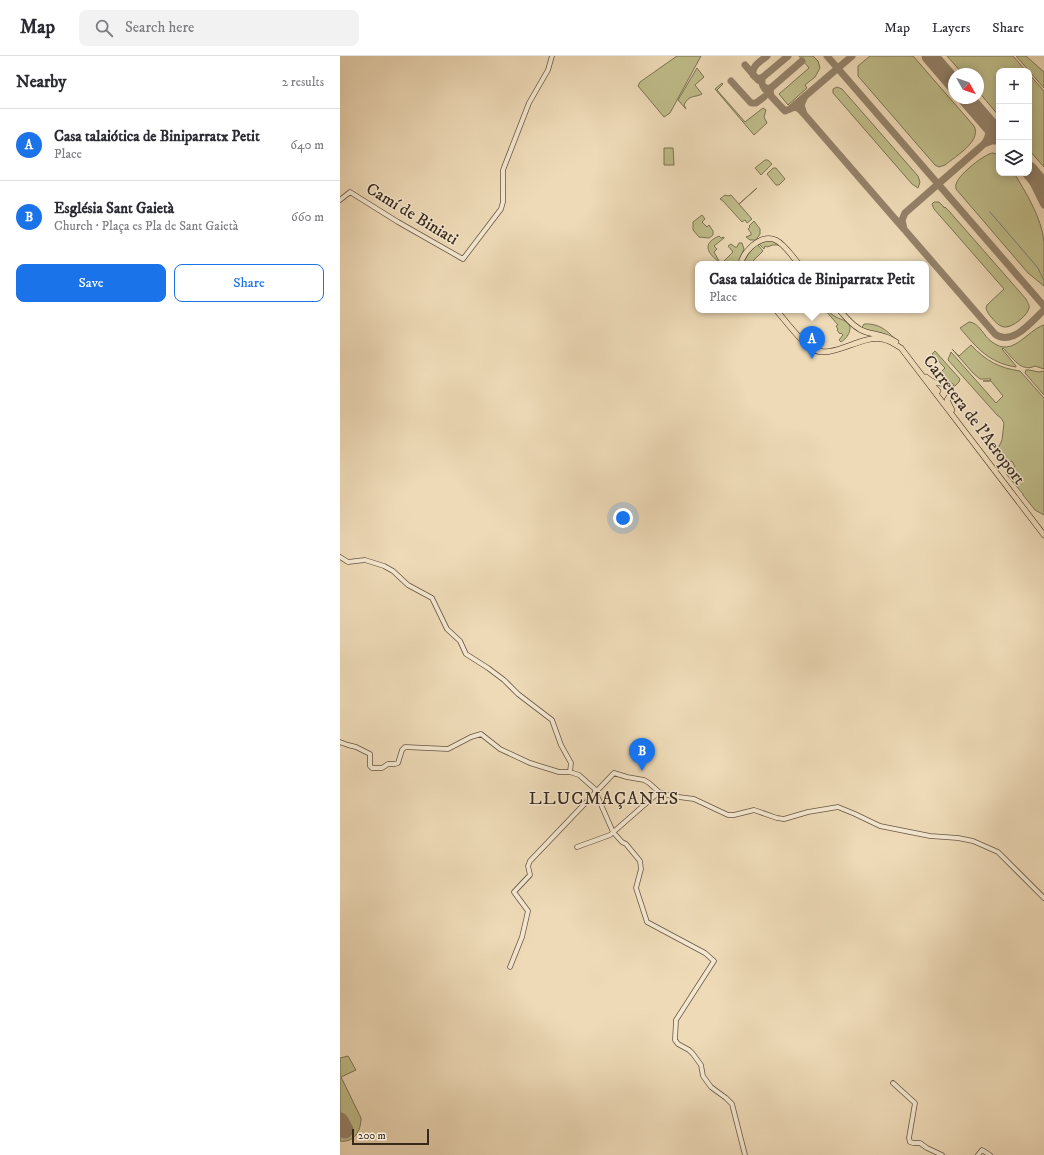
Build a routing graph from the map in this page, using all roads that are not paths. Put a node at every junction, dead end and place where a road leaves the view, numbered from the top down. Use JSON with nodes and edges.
{"nodes":[{"id":1,"x":552,"y":56,"type":"edge"},
{"id":2,"x":340,"y":200,"type":"edge"},
{"id":3,"x":742,"y":261,"type":"edge"},
{"id":4,"x":796,"y":261,"type":"edge"},
{"id":5,"x":779,"y":313,"type":"edge"},
{"id":6,"x":842,"y":313,"type":"edge"},
{"id":7,"x":921,"y":374,"type":"junction"},
{"id":8,"x":943,"y":384,"type":"junction"},
{"id":9,"x":940,"y":393,"type":"junction"},
{"id":10,"x":950,"y":394,"type":"junction"},
{"id":11,"x":961,"y":427,"type":"junction"},
{"id":12,"x":1000,"y":477,"type":"junction"},
{"id":13,"x":1044,"y":535,"type":"edge"},
{"id":14,"x":340,"y":557,"type":"edge"},
{"id":15,"x":340,"y":742,"type":"edge"},
{"id":16,"x":570,"y":772,"type":"junction"},
{"id":17,"x":596,"y":791,"type":"junction"},
{"id":18,"x":660,"y":792,"type":"junction"},
{"id":19,"x":613,"y":832,"type":"junction"},
{"id":20,"x":577,"y":847,"type":"dead end"},
{"id":21,"x":1044,"y":898,"type":"edge"},
{"id":22,"x":510,"y":967,"type":"dead end"},
{"id":23,"x":893,"y":1083,"type":"dead end"},
{"id":24,"x":745,"y":1155,"type":"edge"},
{"id":25,"x":942,"y":1155,"type":"edge"},
{"id":26,"x":978,"y":1155,"type":"edge"},
{"id":27,"x":990,"y":1155,"type":"edge"}],
"edges":[{"from":1,"to":2,"type":"street","name":"Camí de Biniati"},
{"from":3,"to":4,"type":"main road"},
{"from":5,"to":7,"type":"main road","name":"Carretera de l'Aeroport"},
{"from":6,"to":8,"type":"main road"},
{"from":7,"to":9,"type":"main road"},
{"from":7,"to":11,"type":"main road","name":"Carretera de l'Aeroport"},
{"from":8,"to":9,"type":"main road"},
{"from":8,"to":10,"type":"main road"},
{"from":9,"to":10,"type":"main road"},
{"from":9,"to":11,"type":"main road"},
{"from":10,"to":12,"type":"main road"},
{"from":11,"to":12,"type":"main road","name":"Carretera de l'Aeroport"},
{"from":12,"to":13,"type":"main road","name":"Carretera de l'Aeroport"},
{"from":14,"to":16,"type":"street"},
{"from":15,"to":16,"type":"street"},
{"from":16,"to":17,"type":"street"},
{"from":17,"to":18,"type":"street"},
{"from":17,"to":19,"type":"street"},
{"from":17,"to":22,"type":"street"},
{"from":18,"to":19,"type":"street"},
{"from":18,"to":21,"type":"street"},
{"from":19,"to":20,"type":"street"},
{"from":19,"to":24,"type":"street"},
{"from":23,"to":25,"type":"street"},
{"from":26,"to":27,"type":"street"}]}
